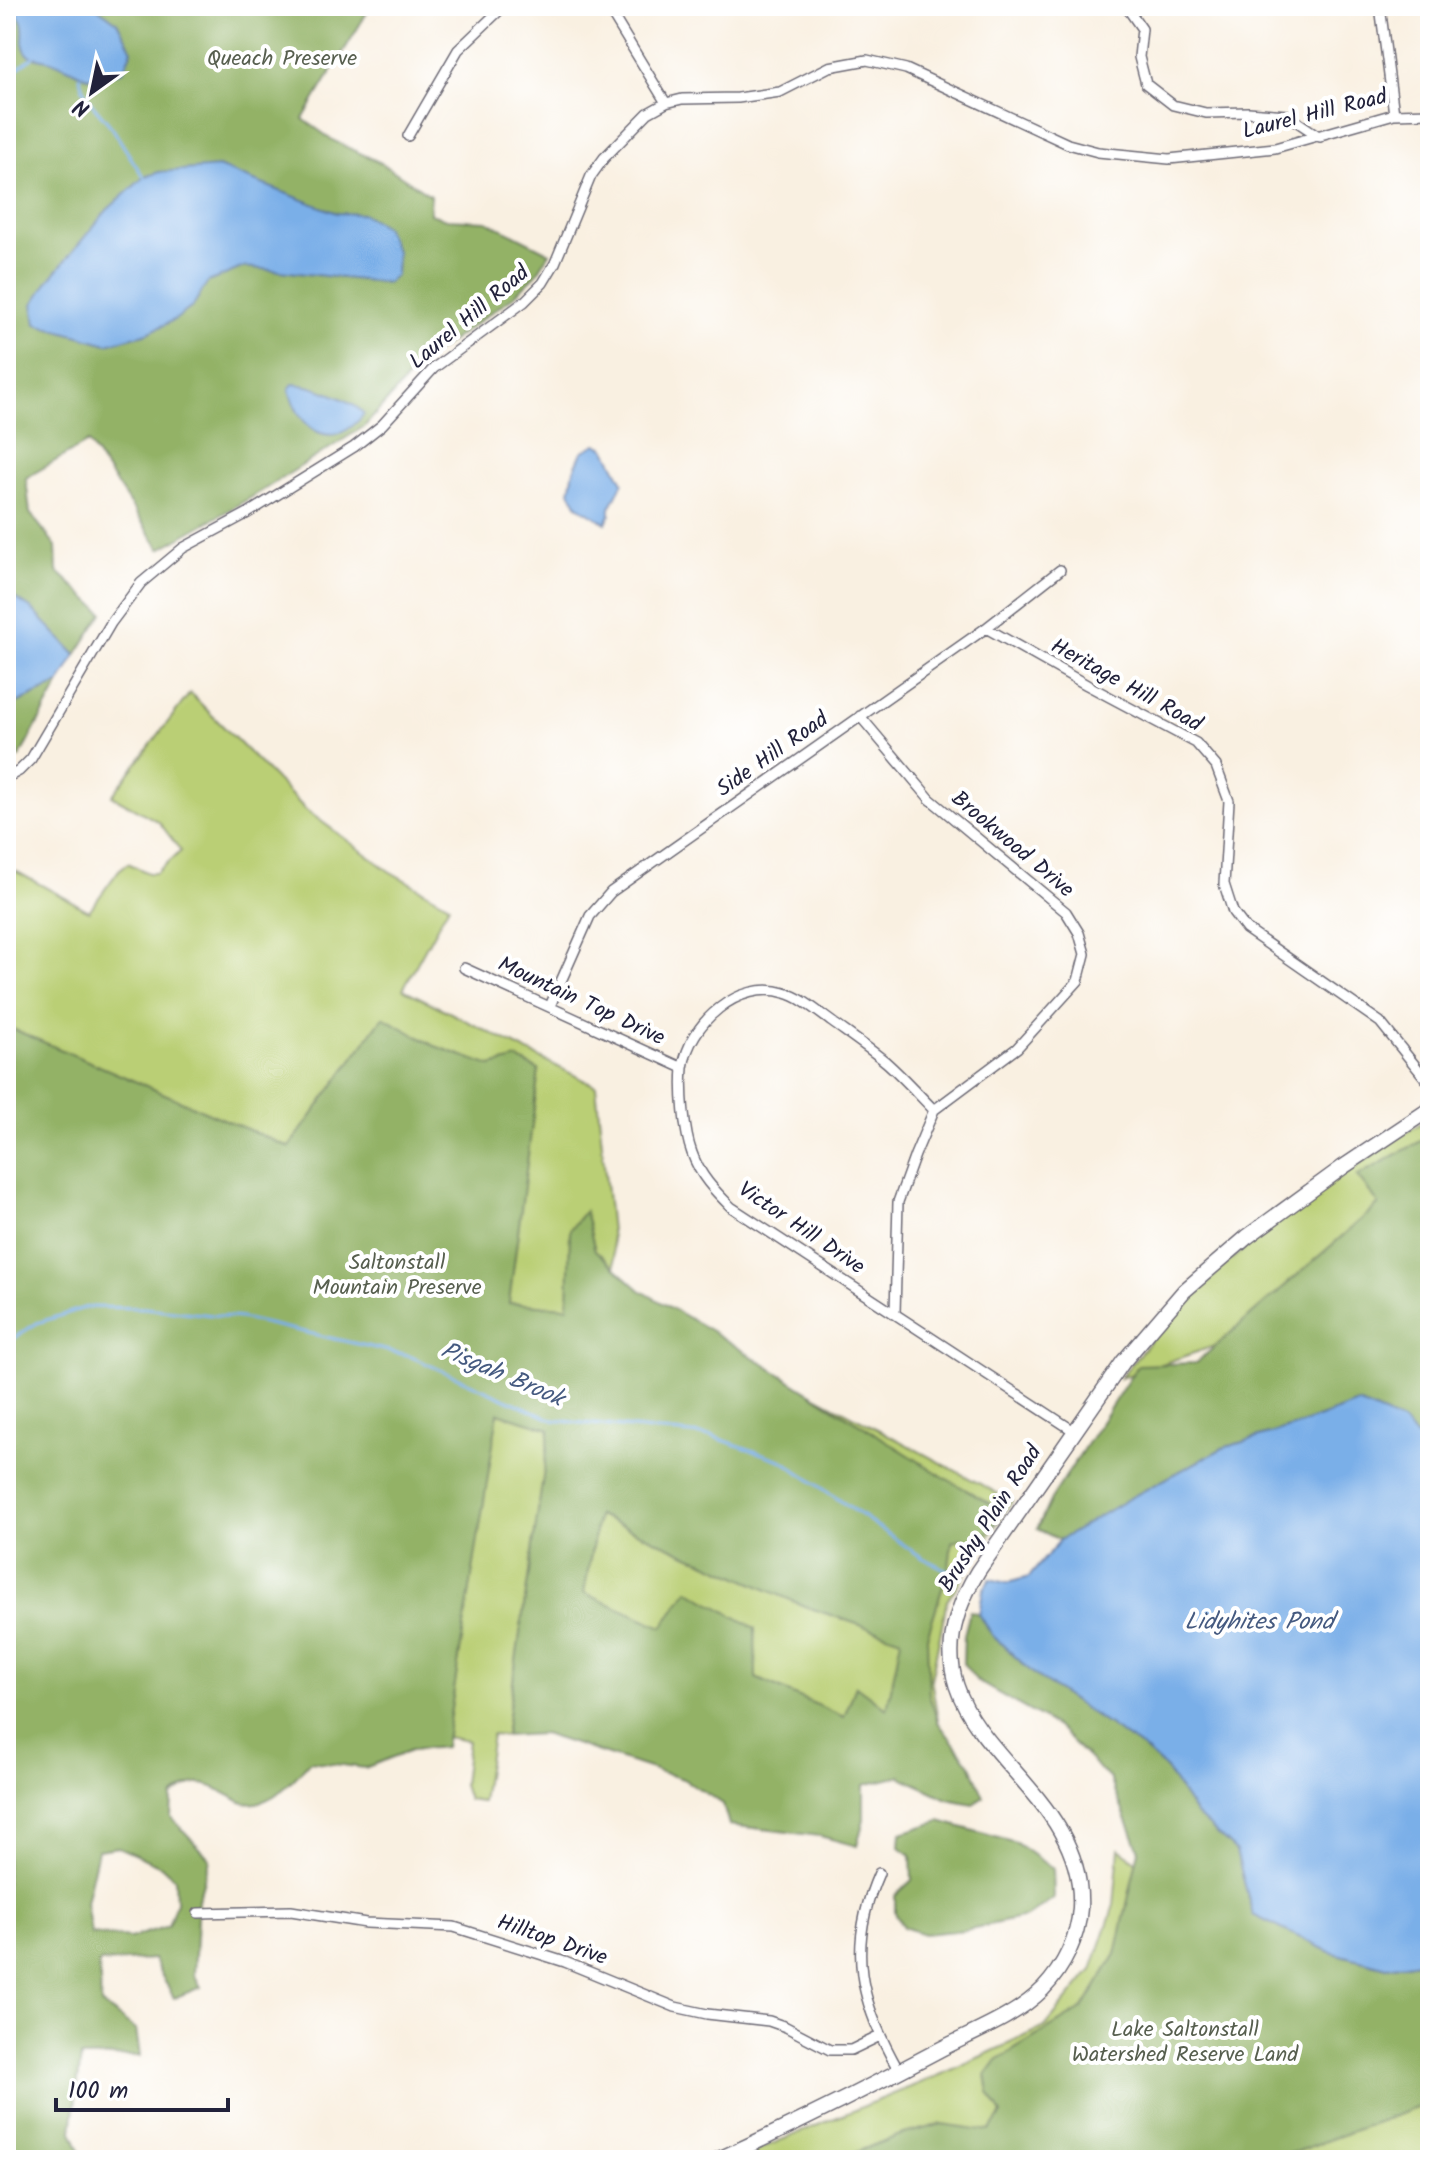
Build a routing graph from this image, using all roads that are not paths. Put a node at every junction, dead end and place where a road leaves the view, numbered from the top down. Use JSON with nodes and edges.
{"nodes":[{"id":1,"x":504,"y":6,"type":"edge"},
{"id":2,"x":607,"y":6,"type":"edge"},
{"id":3,"x":1126,"y":6,"type":"edge"},
{"id":4,"x":1380,"y":6,"type":"edge"},
{"id":5,"x":666,"y":103,"type":"junction"},
{"id":6,"x":1430,"y":113,"type":"edge"},
{"id":7,"x":1394,"y":114,"type":"junction"},
{"id":8,"x":408,"y":136,"type":"dead end"},
{"id":9,"x":1320,"y":137,"type":"junction"},
{"id":10,"x":1060,"y":570,"type":"dead end"},
{"id":11,"x":986,"y":628,"type":"junction"},
{"id":12,"x":860,"y":716,"type":"junction"},
{"id":13,"x":6,"y":778,"type":"edge"},
{"id":14,"x":464,"y":968,"type":"dead end"},
{"id":15,"x":550,"y":1006,"type":"junction"},
{"id":16,"x":683,"y":1068,"type":"junction"},
{"id":17,"x":1430,"y":1084,"type":"edge"},
{"id":18,"x":1430,"y":1109,"type":"edge"},
{"id":19,"x":934,"y":1110,"type":"junction"},
{"id":20,"x":895,"y":1313,"type":"junction"},
{"id":21,"x":1074,"y":1431,"type":"junction"},
{"id":22,"x":879,"y":1873,"type":"dead end"},
{"id":23,"x":198,"y":1913,"type":"dead end"},
{"id":24,"x":880,"y":2036,"type":"junction"},
{"id":25,"x":899,"y":2071,"type":"junction"},
{"id":26,"x":717,"y":2160,"type":"edge"}],
"edges":[{"from":1,"to":8,"type":"street"},
{"from":2,"to":5,"type":"street"},
{"from":3,"to":9,"type":"street"},
{"from":4,"to":7,"type":"street"},
{"from":5,"to":9,"type":"street","name":"Laurel Hill Road"},
{"from":5,"to":13,"type":"street","name":"Laurel Hill Road"},
{"from":6,"to":7,"type":"street","name":"Laurel Hill Road"},
{"from":7,"to":9,"type":"street","name":"Laurel Hill Road"},
{"from":10,"to":11,"type":"street","name":"Side Hill Road"},
{"from":11,"to":12,"type":"street","name":"Side Hill Road"},
{"from":11,"to":17,"type":"street","name":"Heritage Hill Road"},
{"from":12,"to":15,"type":"street","name":"Side Hill Road"},
{"from":12,"to":19,"type":"street","name":"Brookwood Drive"},
{"from":14,"to":15,"type":"street","name":"Mountain Top Drive"},
{"from":15,"to":16,"type":"street","name":"Mountain Top Drive"},
{"from":16,"to":19,"type":"street","name":"Victor Hill Drive"},
{"from":16,"to":20,"type":"street","name":"Victor Hill Drive"},
{"from":18,"to":21,"type":"main road","name":"Brushy Plain Road"},
{"from":19,"to":20,"type":"street"},
{"from":20,"to":21,"type":"street"},
{"from":21,"to":25,"type":"main road","name":"Brushy Plain Road"},
{"from":22,"to":24,"type":"street"},
{"from":23,"to":24,"type":"street","name":"Hilltop Drive"},
{"from":24,"to":25,"type":"street"},
{"from":25,"to":26,"type":"main road","name":"Brushy Plain Road"}]}
